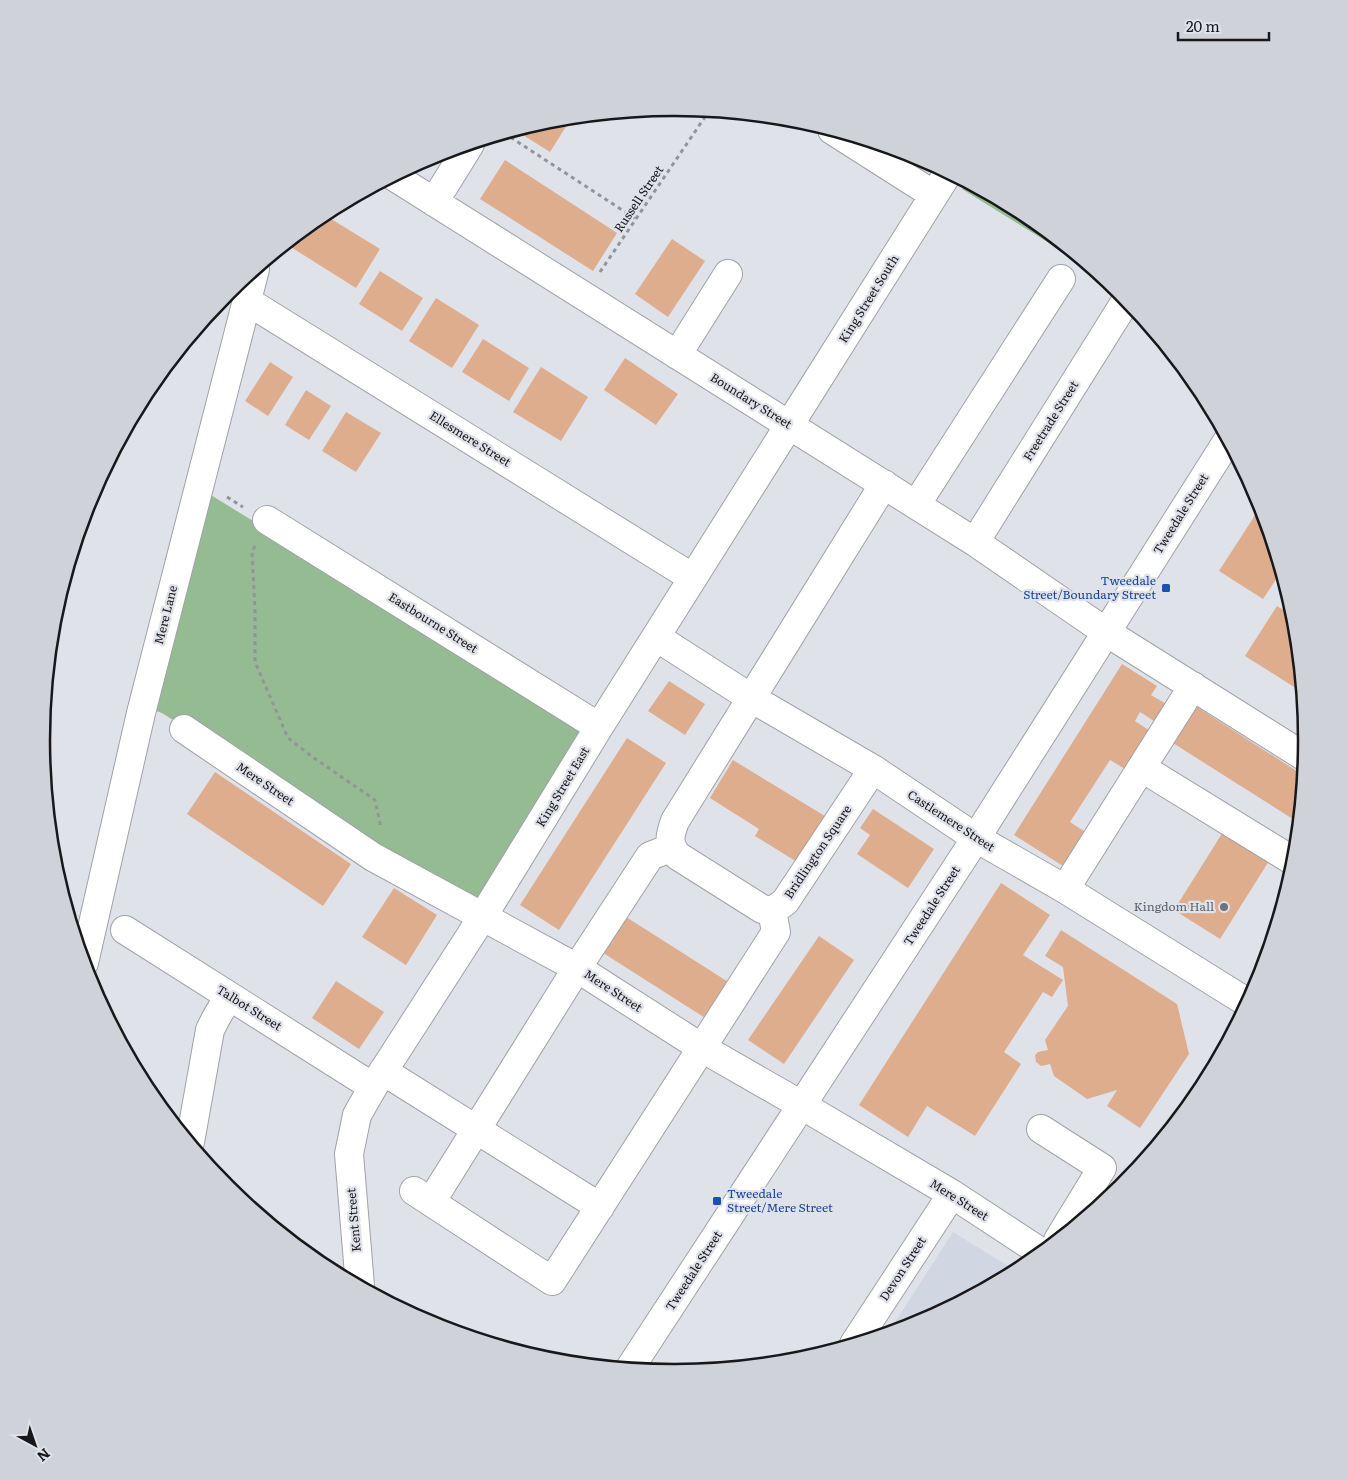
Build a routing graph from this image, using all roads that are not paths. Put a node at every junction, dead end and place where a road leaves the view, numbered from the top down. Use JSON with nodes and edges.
{"nodes":[{"id":1,"x":850,"y":141,"type":"edge"},
{"id":2,"x":465,"y":152,"type":"edge"},
{"id":3,"x":399,"y":180,"type":"edge"},
{"id":4,"x":941,"y":184,"type":"edge"},
{"id":5,"x":434,"y":202,"type":"junction"},
{"id":6,"x":728,"y":274,"type":"dead end"},
{"id":7,"x":1061,"y":279,"type":"dead end"},
{"id":8,"x":252,"y":281,"type":"edge"},
{"id":9,"x":247,"y":301,"type":"junction"},
{"id":10,"x":1122,"y":307,"type":"edge"},
{"id":11,"x":677,"y":355,"type":"junction"},
{"id":12,"x":789,"y":425,"type":"junction"},
{"id":13,"x":1224,"y":446,"type":"edge"},
{"id":14,"x":884,"y":484,"type":"junction"},
{"id":15,"x":916,"y":505,"type":"junction"},
{"id":16,"x":267,"y":520,"type":"road end"},
{"id":17,"x":975,"y":542,"type":"junction"},
{"id":18,"x":693,"y":578,"type":"junction"},
{"id":19,"x":1106,"y":632,"type":"junction"},
{"id":20,"x":656,"y":637,"type":"junction"},
{"id":21,"x":1193,"y":686,"type":"junction"},
{"id":22,"x":751,"y":698,"type":"junction"},
{"id":23,"x":599,"y":727,"type":"junction"},
{"id":24,"x":184,"y":729,"type":"dead end"},
{"id":25,"x":1298,"y":752,"type":"edge"},
{"id":26,"x":1142,"y":768,"type":"junction"},
{"id":27,"x":873,"y":770,"type":"junction"},
{"id":28,"x":976,"y":838,"type":"junction"},
{"id":29,"x":671,"y":848,"type":"junction"},
{"id":30,"x":1287,"y":857,"type":"edge"},
{"id":31,"x":1065,"y":889,"type":"junction"},
{"id":32,"x":772,"y":911,"type":"junction"},
{"id":33,"x":484,"y":916,"type":"junction"},
{"id":34,"x":125,"y":930,"type":"dead end"},
{"id":35,"x":87,"y":951,"type":"edge"},
{"id":36,"x":577,"y":968,"type":"junction"},
{"id":37,"x":229,"y":996,"type":"junction"},
{"id":38,"x":1242,"y":998,"type":"edge"},
{"id":39,"x":702,"y":1048,"type":"junction"},
{"id":40,"x":378,"y":1079,"type":"junction"},
{"id":41,"x":803,"y":1106,"type":"junction"},
{"id":42,"x":475,"y":1129,"type":"junction"},
{"id":43,"x":1041,"y":1130,"type":"dead end"},
{"id":44,"x":191,"y":1135,"type":"edge"},
{"id":45,"x":349,"y":1154,"type":"joint"},
{"id":46,"x":952,"y":1194,"type":"junction"},
{"id":47,"x":600,"y":1207,"type":"junction"},
{"id":48,"x":1068,"y":1223,"type":"edge"},
{"id":49,"x":1036,"y":1248,"type":"edge"},
{"id":50,"x":359,"y":1278,"type":"edge"},
{"id":51,"x":859,"y":1336,"type":"edge"},
{"id":52,"x":633,"y":1363,"type":"edge"}],
"edges":[{"from":1,"to":4,"type":"street"},
{"from":2,"to":5,"type":"street"},
{"from":3,"to":5,"type":"street","name":"Boundary Street"},
{"from":4,"to":12,"type":"street","name":"King Street South"},
{"from":5,"to":11,"type":"street","name":"Boundary Street"},
{"from":6,"to":11,"type":"street"},
{"from":7,"to":15,"type":"street"},
{"from":8,"to":9,"type":"street","name":"Mere Lane"},
{"from":9,"to":18,"type":"street","name":"Ellesmere Street"},
{"from":9,"to":35,"type":"street","name":"Mere Lane"},
{"from":10,"to":17,"type":"street","name":"Freetrade Street"},
{"from":11,"to":12,"type":"street","name":"Boundary Street"},
{"from":12,"to":14,"type":"street","name":"Boundary Street"},
{"from":12,"to":18,"type":"street","name":"King Street East"},
{"from":13,"to":19,"type":"street","name":"Tweedale Street"},
{"from":14,"to":15,"type":"street","name":"Boundary Street"},
{"from":14,"to":22,"type":"street"},
{"from":15,"to":17,"type":"street","name":"Boundary Street"},
{"from":16,"to":23,"type":"street","name":"Eastbourne Street"},
{"from":17,"to":19,"type":"street","name":"Boundary Street"},
{"from":18,"to":20,"type":"street","name":"King Street East"},
{"from":19,"to":21,"type":"street","name":"Boundary Street"},
{"from":19,"to":28,"type":"street","name":"Tweedale Street"},
{"from":20,"to":22,"type":"street","name":"Castlemere Street"},
{"from":20,"to":23,"type":"street","name":"King Street East"},
{"from":21,"to":25,"type":"street","name":"Boundary Street"},
{"from":21,"to":26,"type":"street"},
{"from":22,"to":27,"type":"street","name":"Castlemere Street"},
{"from":22,"to":29,"type":"street"},
{"from":23,"to":33,"type":"street","name":"King Street East"},
{"from":24,"to":33,"type":"street","name":"Mere Street"},
{"from":26,"to":30,"type":"street"},
{"from":26,"to":31,"type":"street"},
{"from":27,"to":28,"type":"street","name":"Castlemere Street"},
{"from":27,"to":32,"type":"street","name":"Bridlington Square"},
{"from":28,"to":31,"type":"street","name":"Castlemere Street"},
{"from":28,"to":41,"type":"street","name":"Tweedale Street"},
{"from":29,"to":32,"type":"street"},
{"from":29,"to":36,"type":"street"},
{"from":31,"to":38,"type":"street","name":"Castlemere Street"},
{"from":32,"to":39,"type":"street"},
{"from":33,"to":36,"type":"street","name":"Mere Street"},
{"from":33,"to":40,"type":"street","name":"King Street East"},
{"from":34,"to":37,"type":"street","name":"Talbot Street"},
{"from":36,"to":39,"type":"street","name":"Mere Street"},
{"from":36,"to":42,"type":"street"},
{"from":37,"to":40,"type":"street","name":"Talbot Street"},
{"from":37,"to":44,"type":"street"},
{"from":39,"to":41,"type":"street","name":"Mere Street"},
{"from":39,"to":47,"type":"street"},
{"from":40,"to":42,"type":"street","name":"Talbot Street"},
{"from":40,"to":45,"type":"street","name":"King Street East"},
{"from":41,"to":46,"type":"street","name":"Mere Street"},
{"from":41,"to":52,"type":"street","name":"Tweedale Street"},
{"from":42,"to":47,"type":"street","name":"Talbot Street"},
{"from":42,"to":47,"type":"street"},
{"from":43,"to":48,"type":"street"},
{"from":45,"to":50,"type":"street","name":"Kent Street"},
{"from":46,"to":49,"type":"street","name":"Mere Street"},
{"from":46,"to":51,"type":"street","name":"Devon Street"}]}
